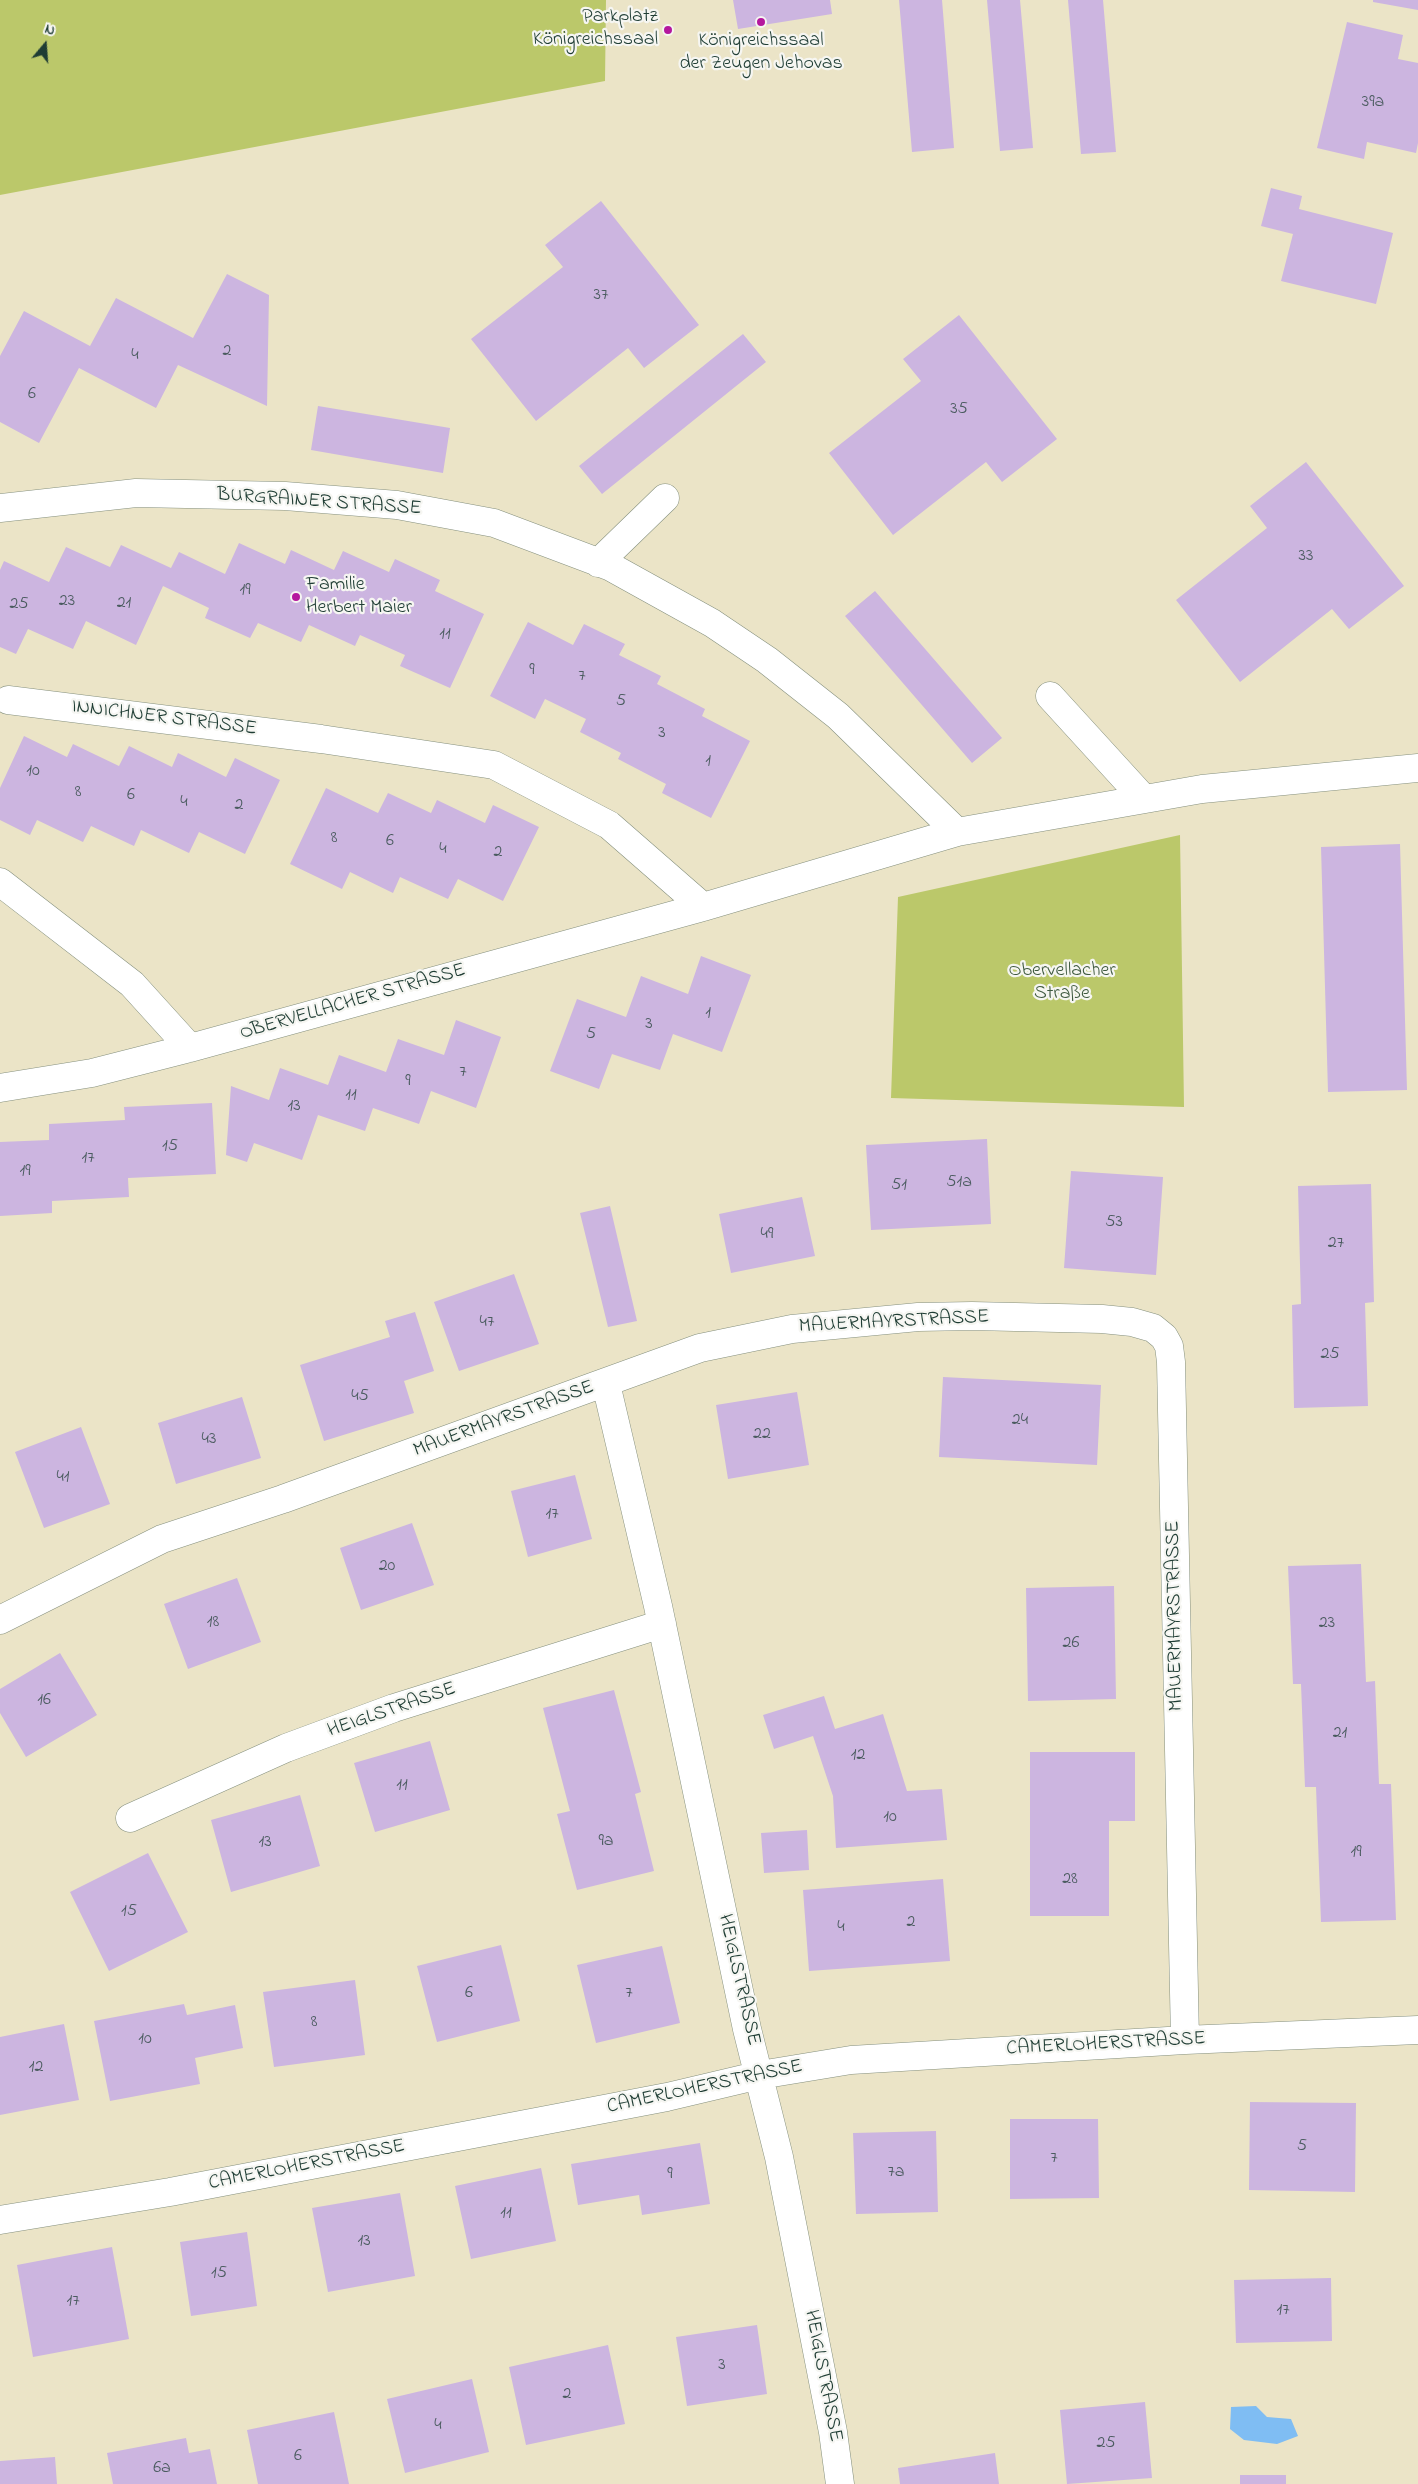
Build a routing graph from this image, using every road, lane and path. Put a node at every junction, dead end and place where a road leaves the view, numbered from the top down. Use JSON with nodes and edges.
{"nodes":[{"id":1,"x":665,"y":498,"type":"dead end"},
{"id":2,"x":0,"y":508,"type":"edge"},
{"id":3,"x":598,"y":563,"type":"junction"},
{"id":4,"x":1050,"y":696,"type":"dead end"},
{"id":5,"x":8,"y":700,"type":"dead end"},
{"id":6,"x":1418,"y":768,"type":"edge"},
{"id":7,"x":1144,"y":799,"type":"junction"},
{"id":8,"x":957,"y":832,"type":"junction"},
{"id":9,"x":0,"y":882,"type":"edge"},
{"id":10,"x":704,"y":907,"type":"junction"},
{"id":11,"x":190,"y":1048,"type":"junction"},
{"id":12,"x":0,"y":1088,"type":"edge"},
{"id":13,"x":606,"y":1384,"type":"junction"},
{"id":14,"x":0,"y":1620,"type":"edge"},
{"id":15,"x":662,"y":1624,"type":"junction"},
{"id":16,"x":130,"y":1818,"type":"dead end"},
{"id":17,"x":1418,"y":2030,"type":"edge"},
{"id":18,"x":1184,"y":2040,"type":"junction"},
{"id":19,"x":760,"y":2075,"type":"junction"},
{"id":20,"x":0,"y":2220,"type":"edge"},
{"id":21,"x":840,"y":2484,"type":"edge"}],
"edges":[{"from":1,"to":3,"type":"street"},
{"from":2,"to":3,"type":"street","name":"BURGRAINER STRASSE"},
{"from":3,"to":8,"type":"street","name":"BURGRAINER STRASSE"},
{"from":4,"to":7,"type":"street"},
{"from":5,"to":10,"type":"street","name":"INNICHNER STRASSE"},
{"from":6,"to":7,"type":"street","name":"OBERVELLACHER STRASSE"},
{"from":7,"to":8,"type":"street","name":"OBERVELLACHER STRASSE"},
{"from":8,"to":10,"type":"street","name":"OBERVELLACHER STRASSE"},
{"from":9,"to":11,"type":"street"},
{"from":10,"to":11,"type":"street","name":"OBERVELLACHER STRASSE"},
{"from":11,"to":12,"type":"street","name":"OBERVELLACHER STRASSE"},
{"from":13,"to":14,"type":"street","name":"MAUERMAYRSTRASSE"},
{"from":13,"to":15,"type":"street","name":"HEIGLSTRASSE"},
{"from":13,"to":18,"type":"street","name":"MAUERMAYRSTRASSE"},
{"from":15,"to":16,"type":"street","name":"HEIGLSTRASSE"},
{"from":15,"to":19,"type":"street","name":"HEIGLSTRASSE"},
{"from":17,"to":18,"type":"street","name":"CAMERLOHERSTRASSE"},
{"from":18,"to":19,"type":"street","name":"CAMERLOHERSTRASSE"},
{"from":19,"to":20,"type":"street","name":"CAMERLOHERSTRASSE"},
{"from":19,"to":21,"type":"street","name":"HEIGLSTRASSE"}]}
